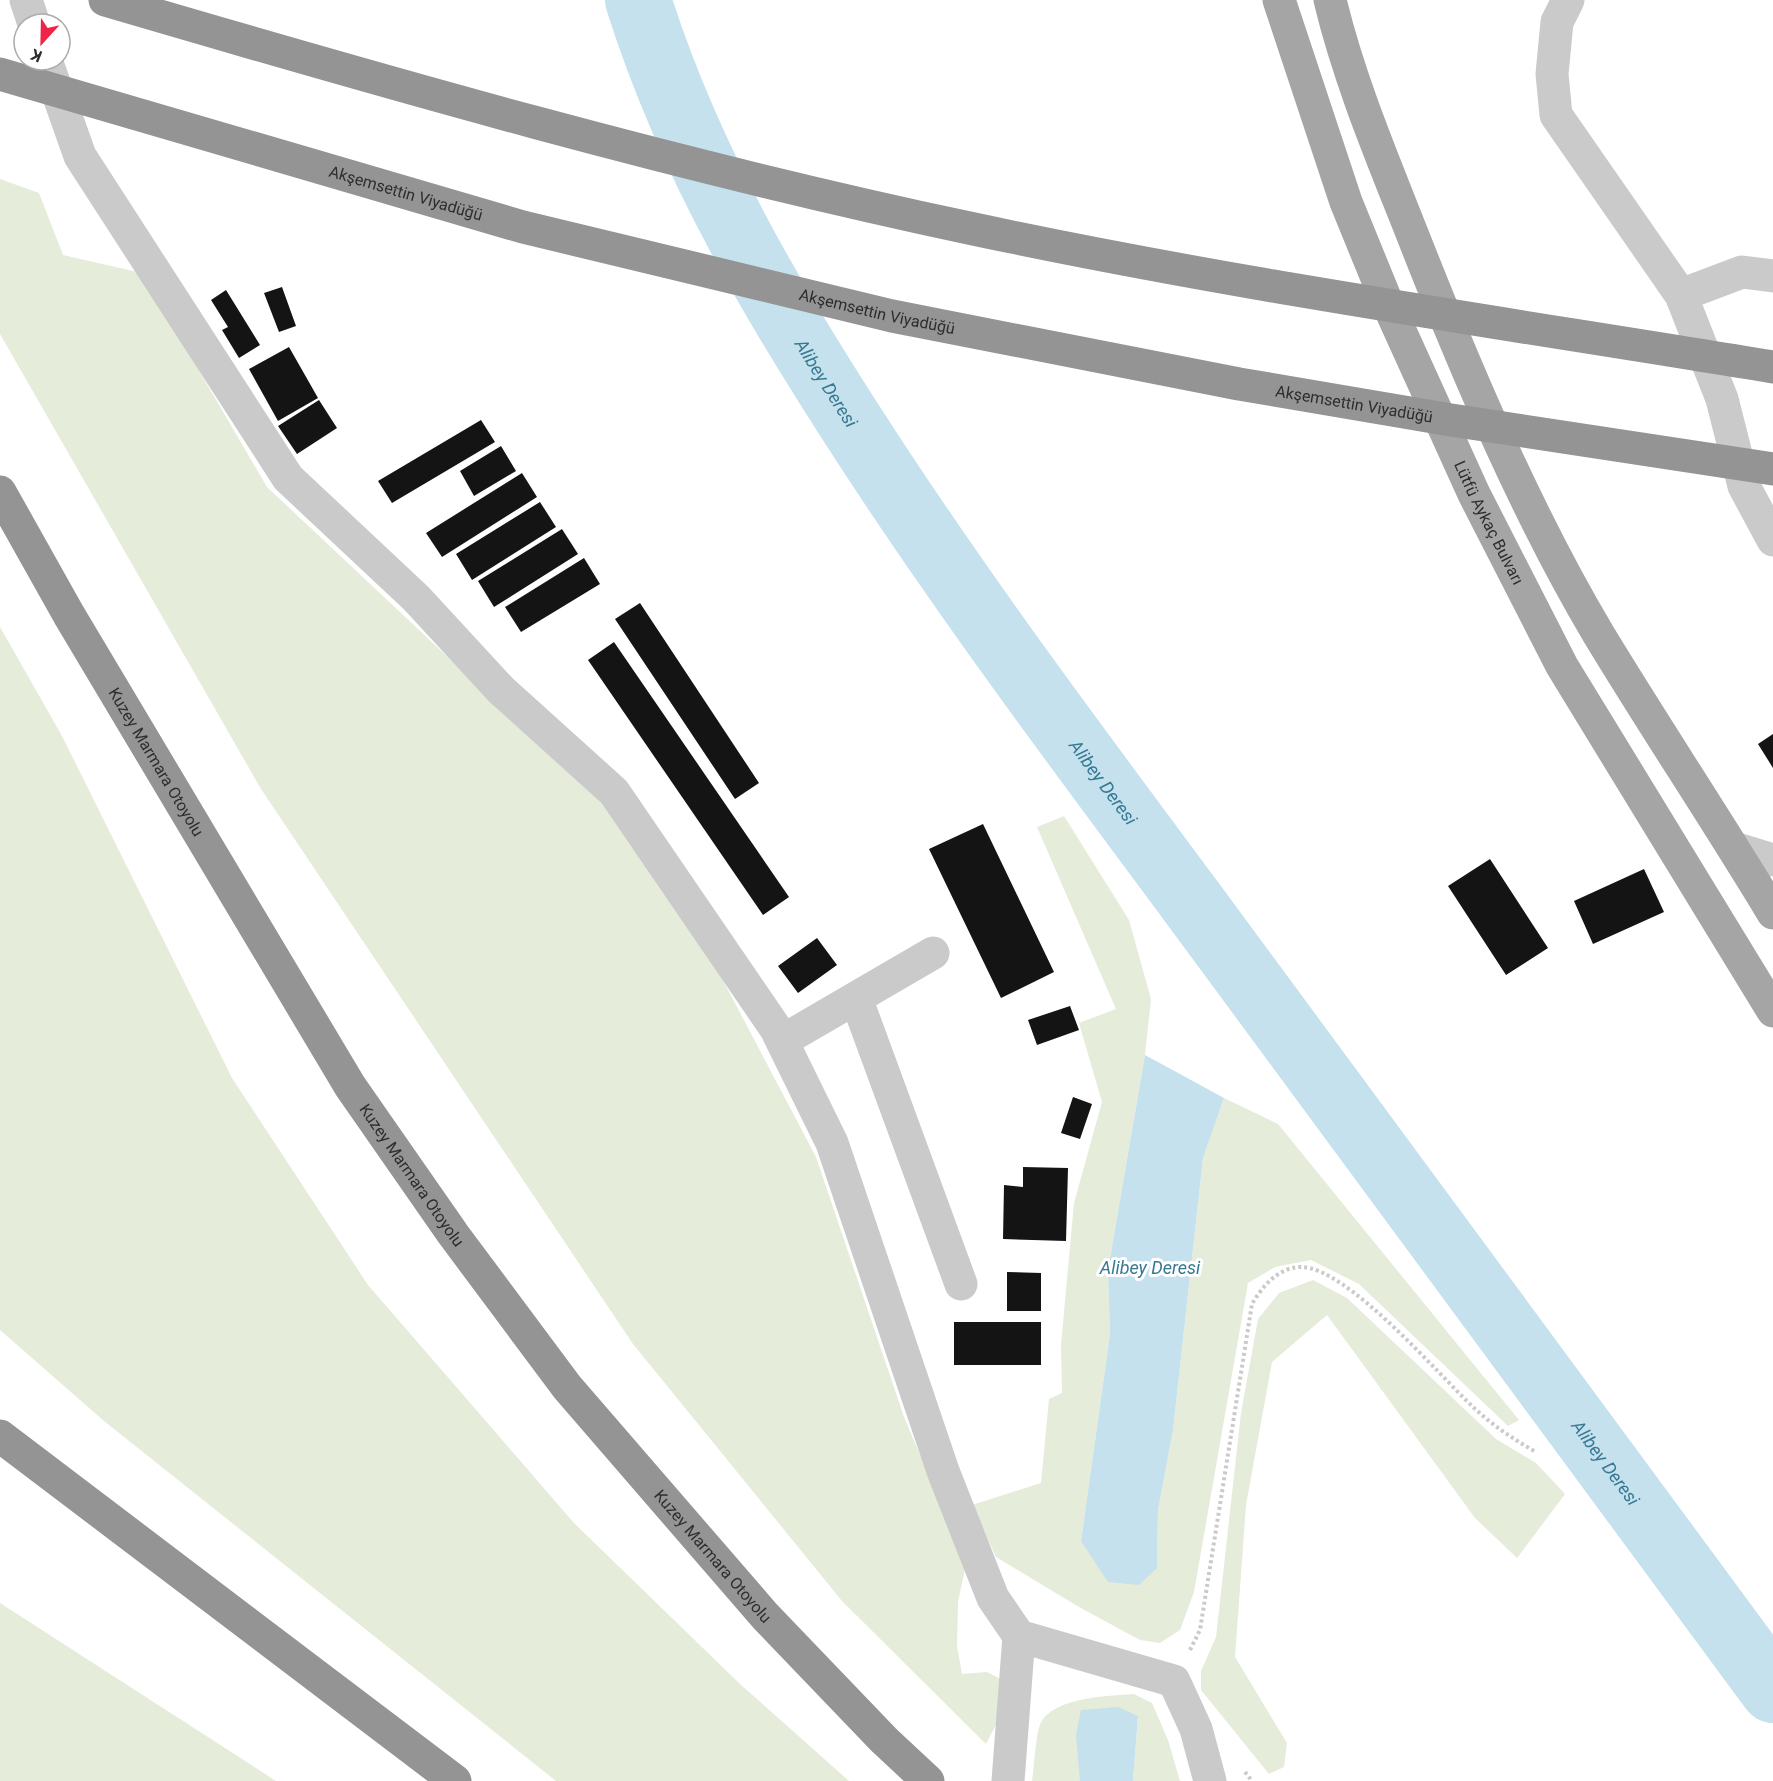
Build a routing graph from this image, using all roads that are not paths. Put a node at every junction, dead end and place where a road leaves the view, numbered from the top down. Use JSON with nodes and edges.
{"nodes":[{"id":1,"x":105,"y":0,"type":"edge"},
{"id":2,"x":1279,"y":0,"type":"edge"},
{"id":3,"x":1330,"y":0,"type":"edge"},
{"id":4,"x":1568,"y":0,"type":"edge"},
{"id":5,"x":50,"y":72,"type":"edge"},
{"id":6,"x":0,"y":74,"type":"edge"},
{"id":7,"x":1773,"y":276,"type":"edge"},
{"id":8,"x":1681,"y":295,"type":"junction"},
{"id":9,"x":1773,"y":368,"type":"edge"},
{"id":10,"x":1773,"y":469,"type":"edge"},
{"id":11,"x":0,"y":492,"type":"edge"},
{"id":12,"x":1773,"y":540,"type":"edge"},
{"id":13,"x":1734,"y":848,"type":"junction"},
{"id":14,"x":1773,"y":860,"type":"edge"},
{"id":15,"x":1773,"y":914,"type":"edge"},
{"id":16,"x":933,"y":953,"type":"dead end"},
{"id":17,"x":856,"y":998,"type":"junction"},
{"id":18,"x":1773,"y":1011,"type":"edge"},
{"id":19,"x":782,"y":1041,"type":"junction"},
{"id":20,"x":962,"y":1284,"type":"dead end"},
{"id":21,"x":0,"y":1436,"type":"edge"},
{"id":22,"x":1019,"y":1636,"type":"junction"},
{"id":23,"x":455,"y":1781,"type":"edge"},
{"id":24,"x":928,"y":1781,"type":"edge"},
{"id":25,"x":1008,"y":1781,"type":"edge"},
{"id":26,"x":1210,"y":1781,"type":"edge"}],
"edges":[{"from":1,"to":9,"type":"highway","bridge":true},
{"from":2,"to":18,"type":"main road","name":"Lütfü Aykaç Bulvarı"},
{"from":3,"to":13,"type":"main road"},
{"from":4,"to":8,"type":"street"},
{"from":5,"to":19,"type":"street"},
{"from":6,"to":10,"type":"highway","name":"Akşemsettin Viyadüğü","bridge":true},
{"from":7,"to":8,"type":"street"},
{"from":8,"to":12,"type":"street"},
{"from":11,"to":24,"type":"highway","name":"Kuzey Marmara Otoyolu"},
{"from":13,"to":14,"type":"street"},
{"from":13,"to":15,"type":"main road"},
{"from":16,"to":17,"type":"street"},
{"from":17,"to":19,"type":"street"},
{"from":17,"to":20,"type":"street"},
{"from":19,"to":22,"type":"street"},
{"from":21,"to":23,"type":"highway"},
{"from":22,"to":25,"type":"street"},
{"from":22,"to":26,"type":"street"}]}
